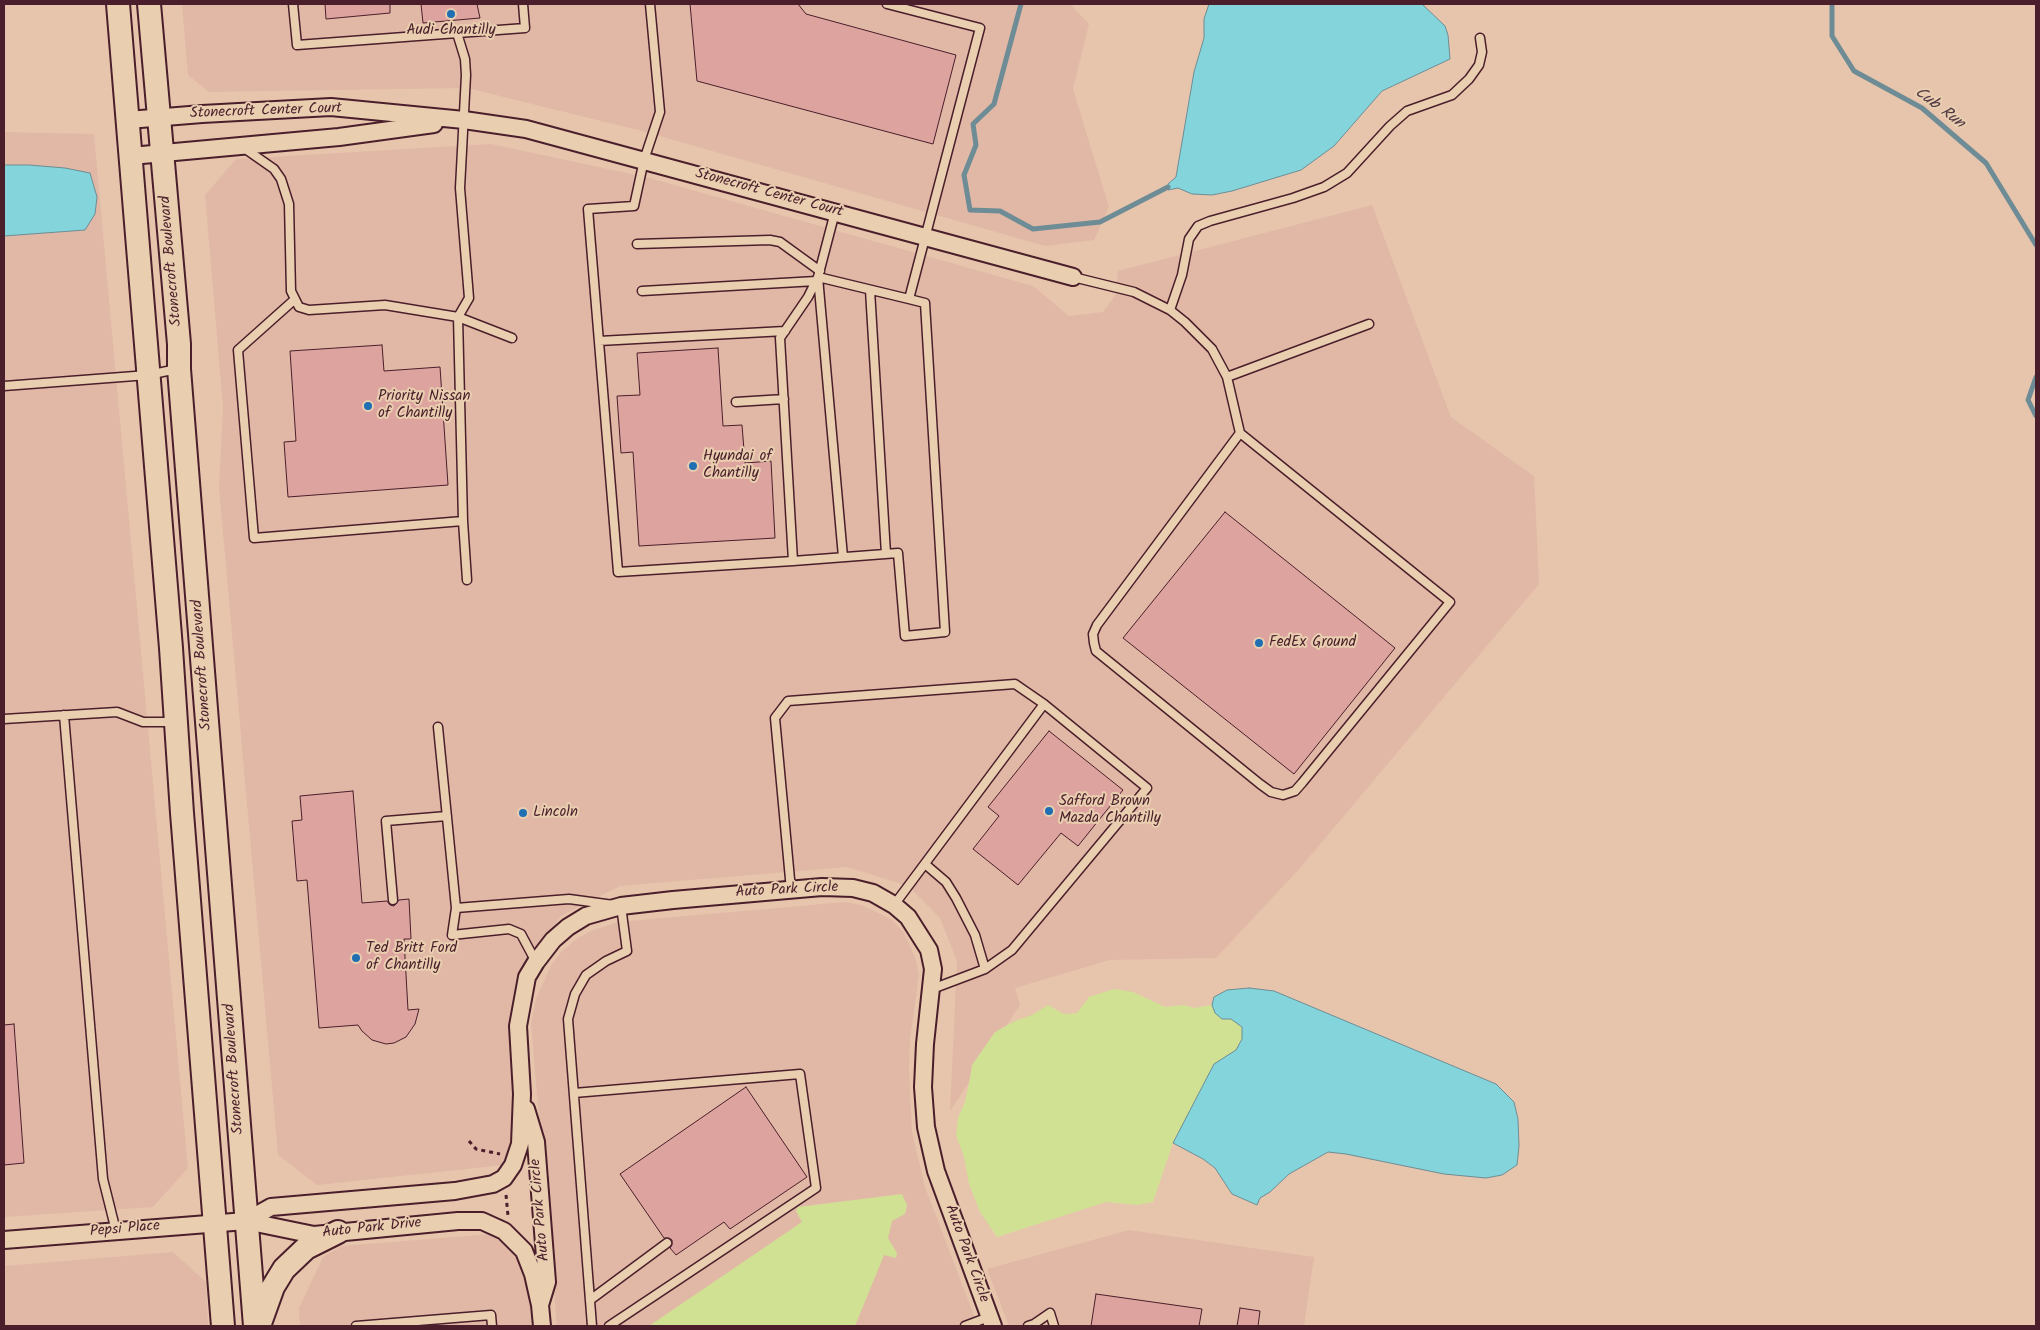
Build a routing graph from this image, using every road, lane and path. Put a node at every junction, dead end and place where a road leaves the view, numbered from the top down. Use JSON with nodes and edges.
{"nodes":[{"id":1,"x":118,"y":4,"type":"edge"},
{"id":2,"x":149,"y":4,"type":"edge"},
{"id":3,"x":294,"y":4,"type":"edge"},
{"id":4,"x":523,"y":4,"type":"edge"},
{"id":5,"x":650,"y":4,"type":"edge"},
{"id":6,"x":887,"y":4,"type":"edge"},
{"id":7,"x":457,"y":33,"type":"junction"},
{"id":8,"x":1480,"y":38,"type":"dead end"},
{"id":9,"x":159,"y":118,"type":"junction"},
{"id":10,"x":128,"y":120,"type":"junction"},
{"id":11,"x":464,"y":120,"type":"junction"},
{"id":12,"x":240,"y":145,"type":"junction"},
{"id":13,"x":162,"y":153,"type":"junction"},
{"id":14,"x":131,"y":156,"type":"junction"},
{"id":15,"x":644,"y":160,"type":"junction"},
{"id":16,"x":835,"y":212,"type":"junction"},
{"id":17,"x":924,"y":237,"type":"junction"},
{"id":18,"x":637,"y":244,"type":"dead end"},
{"id":19,"x":818,"y":276,"type":"junction"},
{"id":20,"x":1073,"y":277,"type":"joint"},
{"id":21,"x":870,"y":290,"type":"junction"},
{"id":22,"x":642,"y":291,"type":"dead end"},
{"id":23,"x":909,"y":298,"type":"junction"},
{"id":24,"x":294,"y":300,"type":"junction"},
{"id":25,"x":1170,"y":310,"type":"junction"},
{"id":26,"x":458,"y":317,"type":"junction"},
{"id":27,"x":1369,"y":324,"type":"dead end"},
{"id":28,"x":785,"y":331,"type":"junction"},
{"id":29,"x":512,"y":338,"type":"dead end"},
{"id":30,"x":599,"y":341,"type":"junction"},
{"id":31,"x":179,"y":369,"type":"junction"},
{"id":32,"x":148,"y":375,"type":"junction"},
{"id":33,"x":1227,"y":377,"type":"junction"},
{"id":34,"x":4,"y":386,"type":"edge"},
{"id":35,"x":784,"y":399,"type":"junction"},
{"id":36,"x":736,"y":402,"type":"dead end"},
{"id":37,"x":1240,"y":433,"type":"junction"},
{"id":38,"x":463,"y":522,"type":"junction"},
{"id":39,"x":886,"y":554,"type":"junction"},
{"id":40,"x":843,"y":557,"type":"junction"},
{"id":41,"x":793,"y":561,"type":"junction"},
{"id":42,"x":467,"y":580,"type":"dead end"},
{"id":43,"x":1044,"y":704,"type":"junction"},
{"id":44,"x":64,"y":715,"type":"junction"},
{"id":45,"x":4,"y":719,"type":"edge"},
{"id":46,"x":176,"y":722,"type":"junction"},
{"id":47,"x":438,"y":727,"type":"dead end"},
{"id":48,"x":447,"y":816,"type":"junction"},
{"id":49,"x":925,"y":864,"type":"junction"},
{"id":50,"x":791,"y":890,"type":"junction"},
{"id":51,"x":393,"y":900,"type":"dead end"},
{"id":52,"x":894,"y":905,"type":"junction"},
{"id":53,"x":621,"y":906,"type":"junction"},
{"id":54,"x":456,"y":908,"type":"junction"},
{"id":55,"x":536,"y":962,"type":"junction"},
{"id":56,"x":985,"y":969,"type":"junction"},
{"id":57,"x":932,"y":989,"type":"junction"},
{"id":58,"x":574,"y":1093,"type":"junction"},
{"id":59,"x":522,"y":1094,"type":"junction"},
{"id":60,"x":520,"y":1144,"type":"joint"},
{"id":61,"x":246,"y":1221,"type":"junction"},
{"id":62,"x":215,"y":1224,"type":"junction"},
{"id":63,"x":116,"y":1231,"type":"junction"},
{"id":64,"x":338,"y":1232,"type":"junction"},
{"id":65,"x":4,"y":1240,"type":"edge"},
{"id":66,"x":667,"y":1243,"type":"dead end"},
{"id":67,"x":590,"y":1300,"type":"junction"},
{"id":68,"x":540,"y":1305,"type":"junction"},
{"id":69,"x":991,"y":1322,"type":"edge"},
{"id":70,"x":224,"y":1326,"type":"edge"},
{"id":71,"x":257,"y":1326,"type":"edge"},
{"id":72,"x":356,"y":1326,"type":"edge"},
{"id":73,"x":492,"y":1326,"type":"edge"},
{"id":74,"x":542,"y":1326,"type":"edge"},
{"id":75,"x":592,"y":1326,"type":"edge"},
{"id":76,"x":609,"y":1326,"type":"edge"},
{"id":77,"x":965,"y":1326,"type":"edge"},
{"id":78,"x":1028,"y":1326,"type":"edge"},
{"id":79,"x":1054,"y":1326,"type":"edge"}],
"edges":[{"from":1,"to":10,"type":"main road","name":"Stonecroft Boulevard"},
{"from":2,"to":9,"type":"main road","name":"Stonecroft Boulevard"},
{"from":3,"to":7,"type":"lane"},
{"from":4,"to":7,"type":"lane"},
{"from":5,"to":15,"type":"lane"},
{"from":6,"to":17,"type":"lane"},
{"from":7,"to":11,"type":"lane"},
{"from":8,"to":25,"type":"lane"},
{"from":9,"to":10,"type":"street","name":"Stonecroft Center Court"},
{"from":9,"to":11,"type":"street","name":"Stonecroft Center Court"},
{"from":9,"to":13,"type":"main road","name":"Stonecroft Boulevard"},
{"from":10,"to":14,"type":"main road","name":"Stonecroft Boulevard"},
{"from":11,"to":12,"type":"street","name":"Stonecroft Center Court"},
{"from":11,"to":15,"type":"street","name":"Stonecroft Center Court"},
{"from":11,"to":26,"type":"lane"},
{"from":12,"to":13,"type":"street","name":"Stonecroft Center Court"},
{"from":12,"to":24,"type":"lane"},
{"from":13,"to":14,"type":"street","name":"Stonecroft Center Court"},
{"from":13,"to":31,"type":"main road","name":"Stonecroft Boulevard"},
{"from":14,"to":32,"type":"main road","name":"Stonecroft Boulevard"},
{"from":15,"to":16,"type":"street","name":"Stonecroft Center Court"},
{"from":15,"to":30,"type":"lane"},
{"from":16,"to":17,"type":"street","name":"Stonecroft Center Court"},
{"from":16,"to":19,"type":"lane"},
{"from":17,"to":20,"type":"street","name":"Stonecroft Center Court"},
{"from":17,"to":23,"type":"lane"},
{"from":18,"to":19,"type":"lane"},
{"from":19,"to":21,"type":"lane"},
{"from":19,"to":22,"type":"lane"},
{"from":19,"to":28,"type":"lane"},
{"from":19,"to":40,"type":"lane"},
{"from":20,"to":25,"type":"lane"},
{"from":21,"to":23,"type":"lane"},
{"from":21,"to":39,"type":"lane"},
{"from":23,"to":39,"type":"lane"},
{"from":24,"to":26,"type":"lane"},
{"from":24,"to":38,"type":"lane"},
{"from":25,"to":33,"type":"lane"},
{"from":26,"to":29,"type":"lane"},
{"from":26,"to":38,"type":"lane"},
{"from":27,"to":33,"type":"lane"},
{"from":28,"to":30,"type":"lane"},
{"from":28,"to":35,"type":"lane"},
{"from":30,"to":41,"type":"lane"},
{"from":31,"to":32,"type":"lane"},
{"from":31,"to":61,"type":"main road","name":"Stonecroft Boulevard"},
{"from":32,"to":34,"type":"lane"},
{"from":32,"to":46,"type":"main road","name":"Stonecroft Boulevard"},
{"from":33,"to":37,"type":"lane"},
{"from":35,"to":36,"type":"lane"},
{"from":35,"to":41,"type":"lane"},
{"from":37,"to":37,"type":"lane"},
{"from":38,"to":42,"type":"lane"},
{"from":39,"to":40,"type":"lane"},
{"from":40,"to":41,"type":"lane"},
{"from":43,"to":49,"type":"lane"},
{"from":43,"to":50,"type":"lane"},
{"from":43,"to":56,"type":"lane"},
{"from":44,"to":45,"type":"lane"},
{"from":44,"to":46,"type":"lane"},
{"from":44,"to":63,"type":"lane"},
{"from":46,"to":62,"type":"main road","name":"Stonecroft Boulevard"},
{"from":47,"to":48,"type":"lane"},
{"from":48,"to":51,"type":"lane"},
{"from":48,"to":54,"type":"lane"},
{"from":49,"to":52,"type":"lane"},
{"from":49,"to":56,"type":"lane"},
{"from":50,"to":52,"type":"street","name":"Auto Park Circle"},
{"from":50,"to":53,"type":"street","name":"Auto Park Circle"},
{"from":52,"to":57,"type":"street","name":"Auto Park Circle"},
{"from":53,"to":54,"type":"lane"},
{"from":53,"to":55,"type":"street","name":"Auto Park Circle"},
{"from":53,"to":58,"type":"lane"},
{"from":54,"to":55,"type":"lane"},
{"from":55,"to":59,"type":"street","name":"Auto Park Circle"},
{"from":56,"to":57,"type":"lane"},
{"from":57,"to":69,"type":"street","name":"Auto Park Circle"},
{"from":58,"to":67,"type":"lane"},
{"from":58,"to":76,"type":"lane"},
{"from":59,"to":60,"type":"street","name":"Auto Park Circle"},
{"from":59,"to":68,"type":"street","name":"Auto Park Circle"},
{"from":60,"to":61,"type":"street","name":"Auto Park Drive"},
{"from":61,"to":62,"type":"street","name":"Pepsi Place"},
{"from":61,"to":64,"type":"street","name":"Auto Park Drive"},
{"from":61,"to":71,"type":"main road","name":"Stonecroft Boulevard"},
{"from":62,"to":63,"type":"street","name":"Pepsi Place"},
{"from":62,"to":70,"type":"main road","name":"Stonecroft Boulevard"},
{"from":63,"to":65,"type":"street","name":"Pepsi Place"},
{"from":64,"to":68,"type":"street","name":"Auto Park Drive"},
{"from":64,"to":71,"type":"main road"},
{"from":66,"to":67,"type":"lane"},
{"from":67,"to":75,"type":"lane"},
{"from":68,"to":74,"type":"street","name":"Auto Park Circle"},
{"from":69,"to":77,"type":"lane"},
{"from":72,"to":73,"type":"lane"},
{"from":78,"to":79,"type":"lane"}]}
